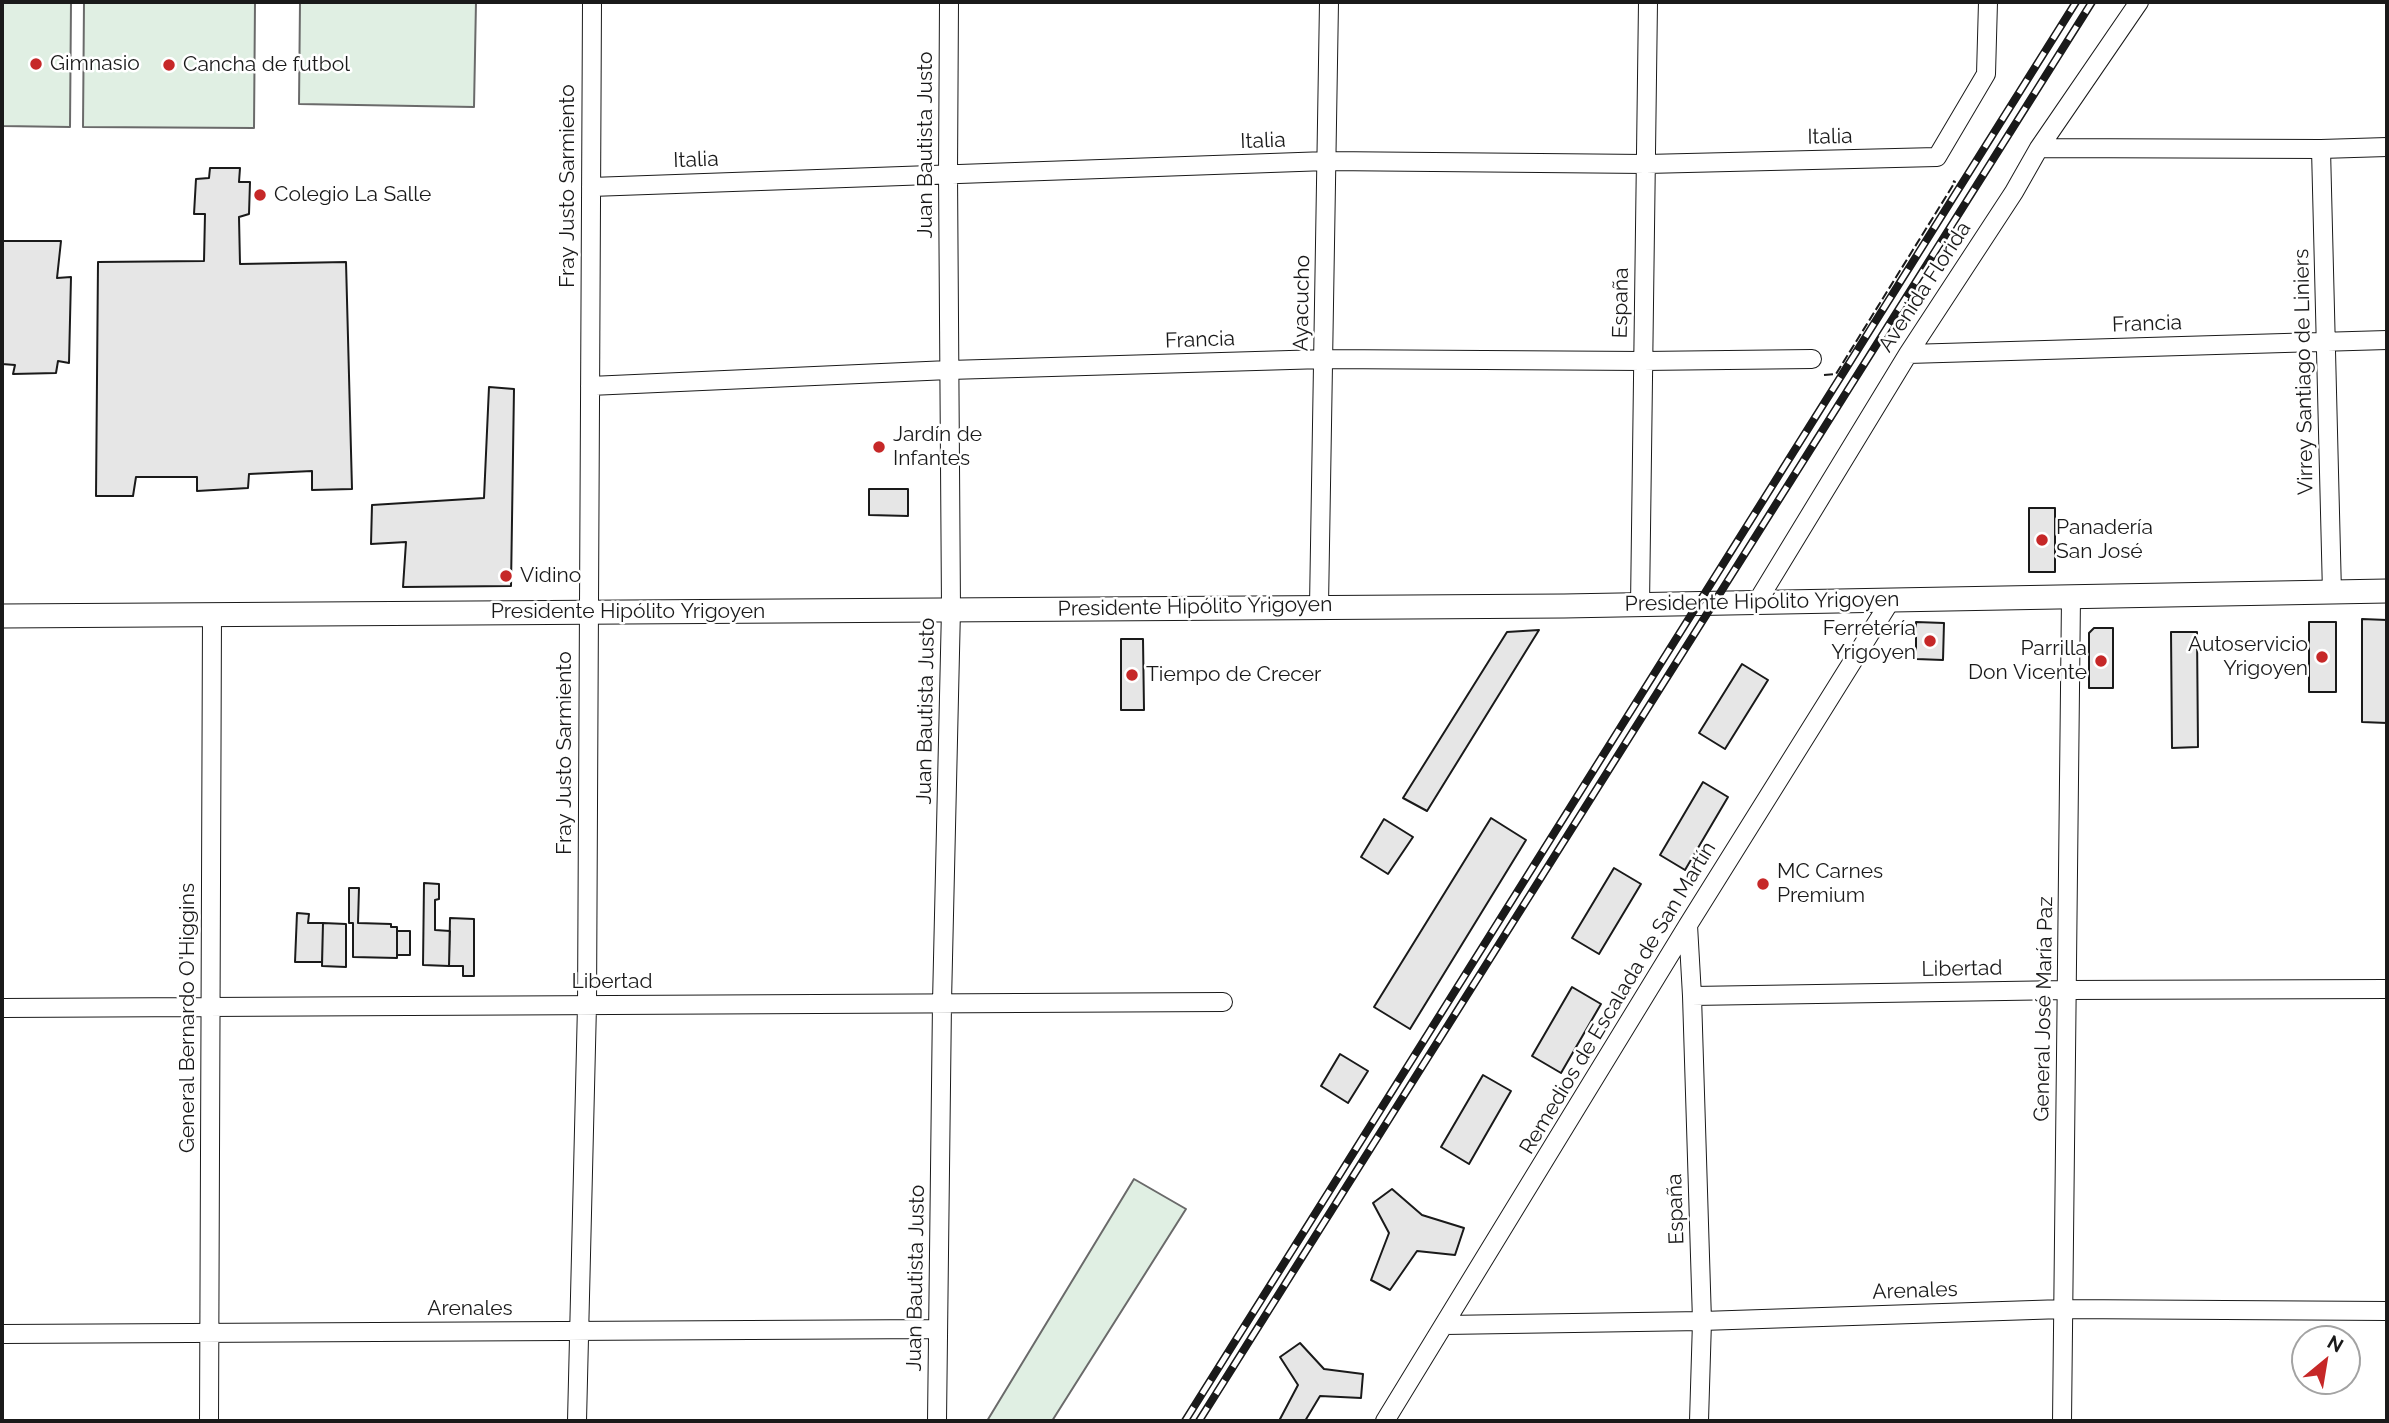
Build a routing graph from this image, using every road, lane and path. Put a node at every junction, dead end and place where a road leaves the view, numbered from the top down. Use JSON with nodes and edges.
{"nodes":[{"id":1,"x":592,"y":2,"type":"edge"},
{"id":2,"x":949,"y":2,"type":"edge"},
{"id":3,"x":1329,"y":2,"type":"edge"},
{"id":4,"x":1648,"y":2,"type":"edge"},
{"id":5,"x":1988,"y":2,"type":"edge"},
{"id":6,"x":2139,"y":2,"type":"edge"},
{"id":7,"x":2387,"y":147,"type":"edge"},
{"id":8,"x":2039,"y":148,"type":"junction"},
{"id":9,"x":2321,"y":149,"type":"junction"},
{"id":10,"x":1327,"y":162,"type":"junction"},
{"id":11,"x":1646,"y":164,"type":"junction"},
{"id":12,"x":948,"y":173,"type":"junction"},
{"id":13,"x":591,"y":187,"type":"junction"},
{"id":14,"x":2387,"y":341,"type":"edge"},
{"id":15,"x":2325,"y":342,"type":"junction"},
{"id":16,"x":1908,"y":354,"type":"junction"},
{"id":17,"x":1324,"y":359,"type":"junction"},
{"id":18,"x":1812,"y":359,"type":"dead end"},
{"id":19,"x":1643,"y":361,"type":"junction"},
{"id":20,"x":949,"y":370,"type":"junction"},
{"id":21,"x":590,"y":386,"type":"junction"},
{"id":22,"x":2387,"y":591,"type":"edge"},
{"id":23,"x":2332,"y":593,"type":"junction"},
{"id":24,"x":2071,"y":597,"type":"junction"},
{"id":25,"x":1891,"y":600,"type":"junction"},
{"id":26,"x":1757,"y":602,"type":"junction"},
{"id":27,"x":1640,"y":605,"type":"junction"},
{"id":28,"x":1319,"y":606,"type":"junction"},
{"id":29,"x":951,"y":609,"type":"junction"},
{"id":30,"x":589,"y":612,"type":"junction"},
{"id":31,"x":212,"y":614,"type":"junction"},
{"id":32,"x":2,"y":616,"type":"edge"},
{"id":33,"x":1688,"y":925,"type":"junction"},
{"id":34,"x":2387,"y":989,"type":"edge"},
{"id":35,"x":2067,"y":990,"type":"junction"},
{"id":36,"x":1692,"y":996,"type":"junction"},
{"id":37,"x":942,"y":1002,"type":"junction"},
{"id":38,"x":1223,"y":1002,"type":"dead end"},
{"id":39,"x":587,"y":1005,"type":"junction"},
{"id":40,"x":211,"y":1007,"type":"junction"},
{"id":41,"x":2,"y":1008,"type":"edge"},
{"id":42,"x":2063,"y":1309,"type":"junction"},
{"id":43,"x":2387,"y":1311,"type":"edge"},
{"id":44,"x":1702,"y":1321,"type":"junction"},
{"id":45,"x":1445,"y":1325,"type":"junction"},
{"id":46,"x":937,"y":1329,"type":"junction"},
{"id":47,"x":210,"y":1332,"type":"junction"},
{"id":48,"x":578,"y":1332,"type":"junction"},
{"id":49,"x":2,"y":1334,"type":"edge"},
{"id":50,"x":209,"y":1421,"type":"edge"},
{"id":51,"x":577,"y":1421,"type":"edge"},
{"id":52,"x":937,"y":1421,"type":"edge"},
{"id":53,"x":1385,"y":1421,"type":"edge"},
{"id":54,"x":1699,"y":1421,"type":"edge"},
{"id":55,"x":2062,"y":1421,"type":"edge"}],
"edges":[{"from":1,"to":13,"type":"street","name":"Fray Justo Sarmiento"},
{"from":2,"to":12,"type":"street","name":"Juan Bautista Justo"},
{"from":3,"to":10,"type":"street","name":"Ayacucho"},
{"from":4,"to":11,"type":"street","name":"España"},
{"from":5,"to":11,"type":"street","name":"Italia"},
{"from":6,"to":8,"type":"street","name":"Avenida Florida"},
{"from":7,"to":9,"type":"street"},
{"from":8,"to":9,"type":"street"},
{"from":8,"to":16,"type":"street","name":"Avenida Florida"},
{"from":9,"to":15,"type":"street","name":"Virrey Santiago de Liniers"},
{"from":10,"to":11,"type":"street","name":"Italia"},
{"from":10,"to":12,"type":"street","name":"Italia"},
{"from":10,"to":17,"type":"street","name":"Ayacucho"},
{"from":11,"to":19,"type":"street","name":"España"},
{"from":12,"to":13,"type":"street","name":"Italia"},
{"from":12,"to":20,"type":"street","name":"Juan Bautista Justo"},
{"from":13,"to":21,"type":"street","name":"Fray Justo Sarmiento"},
{"from":14,"to":15,"type":"street","name":"Francia"},
{"from":15,"to":16,"type":"street","name":"Francia"},
{"from":15,"to":23,"type":"street","name":"Virrey Santiago de Liniers"},
{"from":16,"to":26,"type":"street","name":"Avenida Florida"},
{"from":17,"to":19,"type":"street","name":"Francia"},
{"from":17,"to":20,"type":"street","name":"Francia"},
{"from":17,"to":28,"type":"street","name":"Ayacucho"},
{"from":18,"to":19,"type":"street","name":"Francia"},
{"from":19,"to":27,"type":"street","name":"España"},
{"from":20,"to":21,"type":"street","name":"Francia"},
{"from":20,"to":29,"type":"street","name":"Juan Bautista Justo"},
{"from":21,"to":30,"type":"street","name":"Fray Justo Sarmiento"},
{"from":22,"to":23,"type":"street","name":"Presidente Hipólito Yrigoyen"},
{"from":23,"to":24,"type":"street","name":"Presidente Hipólito Yrigoyen"},
{"from":24,"to":25,"type":"street","name":"Presidente Hipólito Yrigoyen"},
{"from":24,"to":35,"type":"street","name":"General José María Paz"},
{"from":25,"to":26,"type":"street","name":"Presidente Hipólito Yrigoyen"},
{"from":25,"to":33,"type":"street","name":"Remedios de Escalada de San Martín"},
{"from":26,"to":27,"type":"street","name":"Presidente Hipólito Yrigoyen"},
{"from":27,"to":28,"type":"street","name":"Presidente Hipólito Yrigoyen"},
{"from":28,"to":29,"type":"street","name":"Presidente Hipólito Yrigoyen"},
{"from":29,"to":30,"type":"street","name":"Presidente Hipólito Yrigoyen"},
{"from":29,"to":37,"type":"street","name":"Juan Bautista Justo"},
{"from":30,"to":31,"type":"street","name":"Presidente Hipólito Yrigoyen"},
{"from":30,"to":39,"type":"street","name":"Fray Justo Sarmiento"},
{"from":31,"to":32,"type":"street","name":"Presidente Hipólito Yrigoyen"},
{"from":31,"to":40,"type":"street","name":"General Bernardo O'Higgins"},
{"from":33,"to":36,"type":"street"},
{"from":33,"to":45,"type":"street","name":"Remedios de Escalada de San Martín"},
{"from":34,"to":35,"type":"street","name":"Libertad"},
{"from":35,"to":36,"type":"street","name":"Libertad"},
{"from":35,"to":42,"type":"street","name":"General José María Paz"},
{"from":36,"to":44,"type":"street","name":"España"},
{"from":37,"to":38,"type":"street","name":"Libertad"},
{"from":37,"to":39,"type":"street","name":"Libertad"},
{"from":37,"to":46,"type":"street","name":"Juan Bautista Justo"},
{"from":39,"to":40,"type":"street","name":"Libertad"},
{"from":39,"to":48,"type":"street","name":"Fray Justo Sarmiento"},
{"from":40,"to":41,"type":"street","name":"Libertad"},
{"from":40,"to":47,"type":"street","name":"General Bernardo O'Higgins"},
{"from":42,"to":43,"type":"street","name":"Arenales"},
{"from":42,"to":44,"type":"street","name":"Arenales"},
{"from":42,"to":55,"type":"street","name":"General José María Paz"},
{"from":44,"to":45,"type":"street","name":"Arenales"},
{"from":44,"to":54,"type":"street","name":"España"},
{"from":45,"to":53,"type":"street","name":"Remedios de Escalada de San Martín"},
{"from":46,"to":48,"type":"street","name":"Arenales"},
{"from":46,"to":52,"type":"street","name":"Juan Bautista Justo"},
{"from":47,"to":48,"type":"street","name":"Arenales"},
{"from":47,"to":49,"type":"street","name":"Arenales"},
{"from":47,"to":50,"type":"street","name":"General Bernardo O'Higgins"},
{"from":48,"to":51,"type":"street","name":"Fray Justo Sarmiento"}]}
